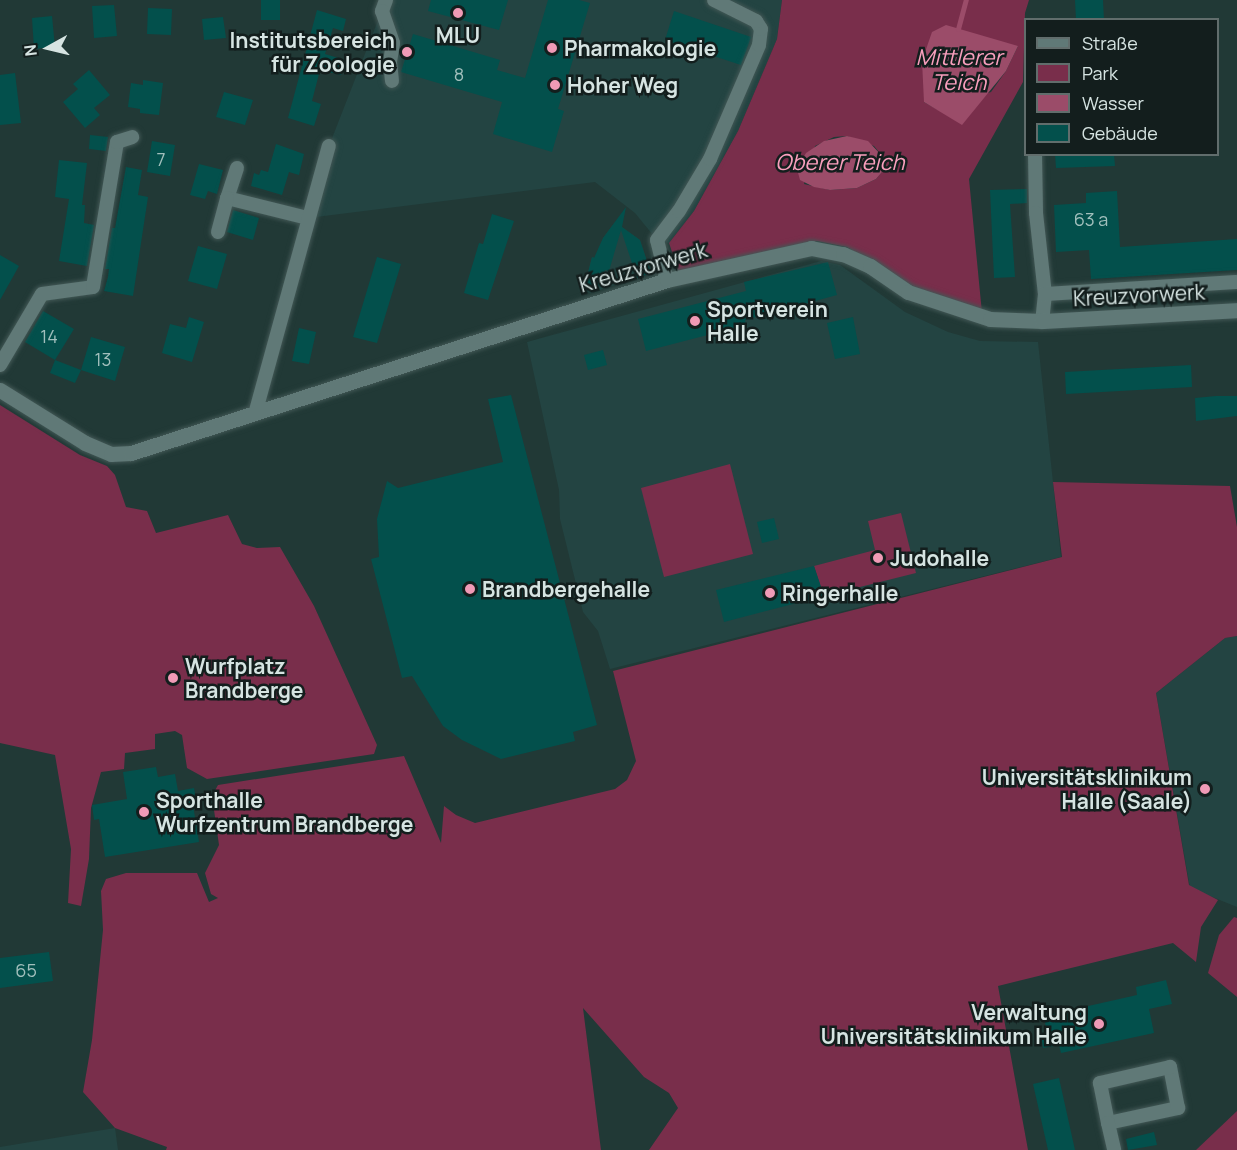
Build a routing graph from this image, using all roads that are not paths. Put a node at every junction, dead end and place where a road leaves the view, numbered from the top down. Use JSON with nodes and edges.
{"nodes":[{"id":1,"x":386,"y":0,"type":"edge"},
{"id":2,"x":714,"y":0,"type":"edge"},
{"id":3,"x":392,"y":81,"type":"dead end"},
{"id":4,"x":132,"y":137,"type":"dead end"},
{"id":5,"x":329,"y":146,"type":"dead end"},
{"id":6,"x":1035,"y":156,"type":"edge"},
{"id":7,"x":237,"y":168,"type":"dead end"},
{"id":8,"x":227,"y":198,"type":"junction"},
{"id":9,"x":308,"y":218,"type":"junction"},
{"id":10,"x":218,"y":232,"type":"dead end"},
{"id":11,"x":667,"y":279,"type":"junction"},
{"id":12,"x":1237,"y":282,"type":"edge"},
{"id":13,"x":1045,"y":294,"type":"junction"},
{"id":14,"x":1237,"y":310,"type":"edge"},
{"id":15,"x":1042,"y":321,"type":"junction"},
{"id":16,"x":0,"y":365,"type":"edge"},
{"id":17,"x":0,"y":390,"type":"edge"},
{"id":18,"x":255,"y":414,"type":"junction"},
{"id":19,"x":1108,"y":1123,"type":"junction"},
{"id":20,"x":1114,"y":1150,"type":"edge"}],
"edges":[{"from":1,"to":3,"type":"street"},
{"from":2,"to":11,"type":"street"},
{"from":4,"to":16,"type":"street"},
{"from":5,"to":9,"type":"street"},
{"from":6,"to":13,"type":"street","name":"Kreuzvorwerk"},
{"from":7,"to":8,"type":"street"},
{"from":8,"to":9,"type":"street"},
{"from":8,"to":10,"type":"street"},
{"from":9,"to":18,"type":"street"},
{"from":11,"to":15,"type":"street","name":"Kreuzvorwerk"},
{"from":11,"to":18,"type":"street","name":"Kreuzvorwerk"},
{"from":12,"to":13,"type":"street","name":"Kreuzvorwerk"},
{"from":13,"to":15,"type":"street","name":"Kreuzvorwerk"},
{"from":14,"to":15,"type":"street","name":"Kreuzvorwerk"},
{"from":17,"to":18,"type":"street","name":"Kreuzvorwerk"},
{"from":19,"to":19,"type":"street"},
{"from":19,"to":20,"type":"street"}]}
